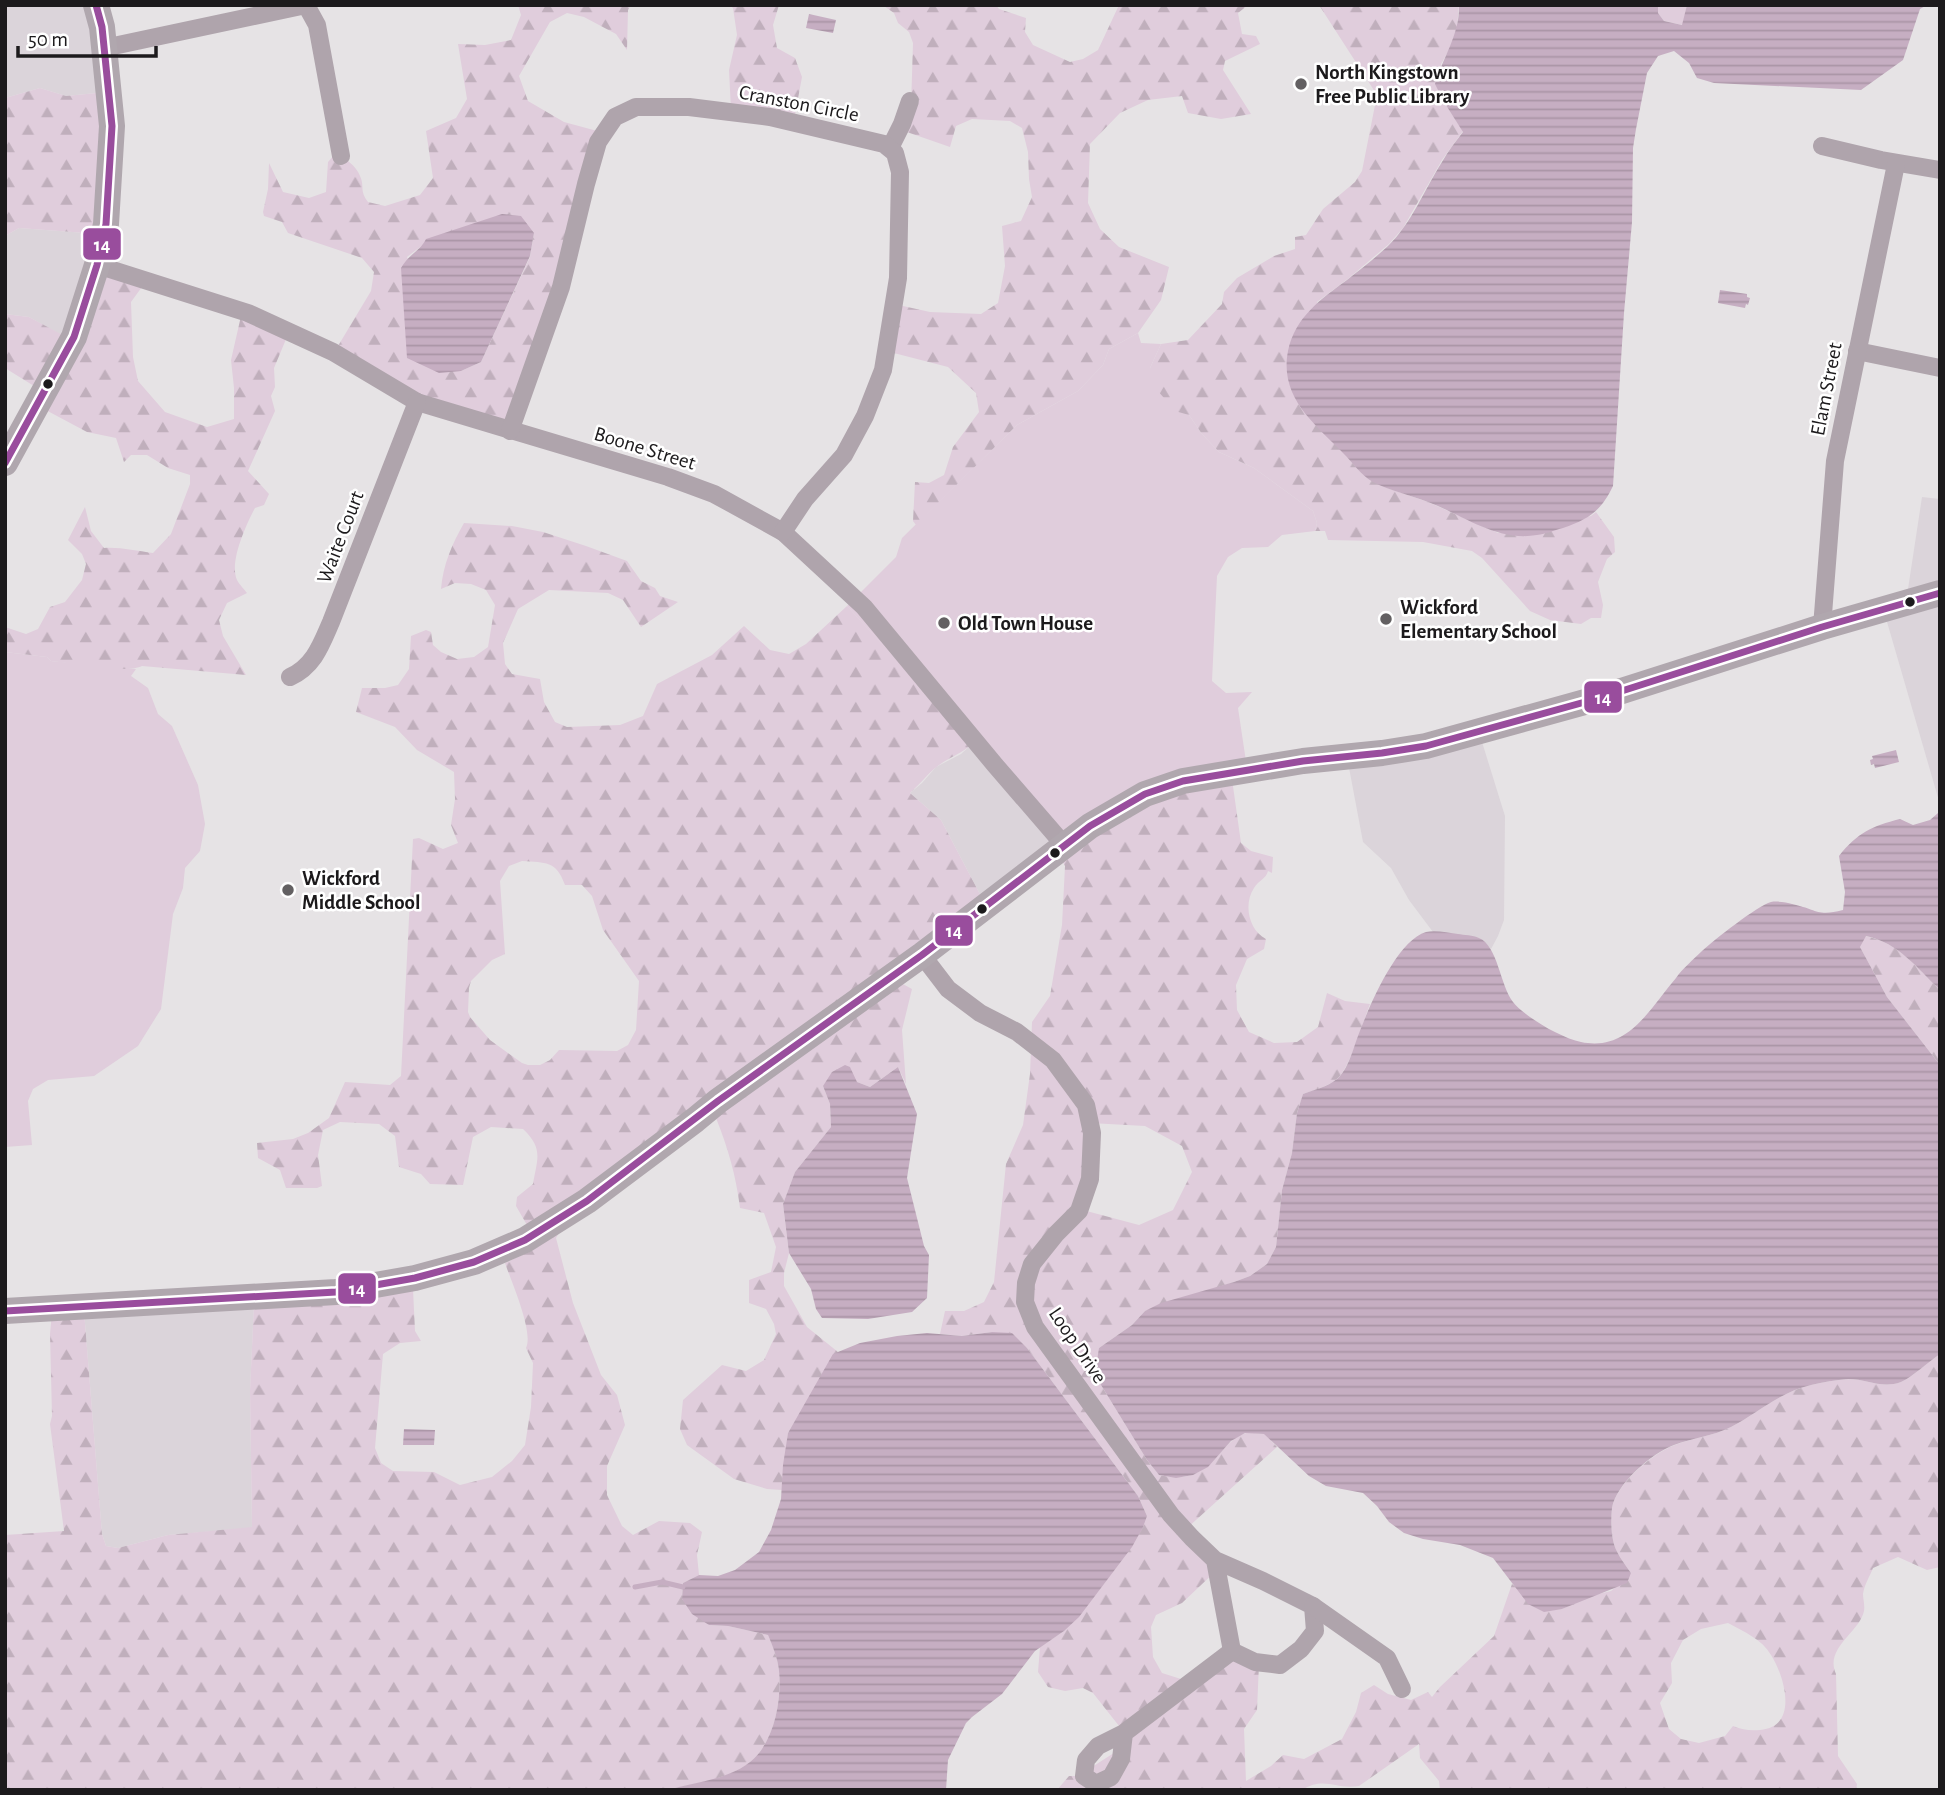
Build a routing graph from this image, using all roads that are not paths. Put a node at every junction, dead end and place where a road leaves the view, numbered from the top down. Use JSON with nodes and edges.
{"nodes":[{"id":1,"x":96,"y":5,"type":"edge"},
{"id":2,"x":306,"y":5,"type":"edge"},
{"id":3,"x":104,"y":48,"type":"junction"},
{"id":4,"x":910,"y":101,"type":"dead end"},
{"id":5,"x":1822,"y":146,"type":"dead end"},
{"id":6,"x":890,"y":148,"type":"junction"},
{"id":7,"x":341,"y":156,"type":"dead end"},
{"id":8,"x":1896,"y":163,"type":"junction"},
{"id":9,"x":1940,"y":170,"type":"edge"},
{"id":10,"x":97,"y":265,"type":"junction"},
{"id":11,"x":1857,"y":351,"type":"junction"},
{"id":12,"x":1940,"y":368,"type":"edge"},
{"id":13,"x":417,"y":402,"type":"junction"},
{"id":14,"x":510,"y":431,"type":"junction"},
{"id":15,"x":5,"y":463,"type":"edge"},
{"id":16,"x":783,"y":532,"type":"junction"},
{"id":17,"x":1940,"y":593,"type":"edge"},
{"id":18,"x":1822,"y":627,"type":"junction"},
{"id":19,"x":290,"y":677,"type":"dead end"},
{"id":20,"x":1065,"y":846,"type":"junction"},
{"id":21,"x":922,"y":956,"type":"junction"},
{"id":22,"x":5,"y":1311,"type":"edge"},
{"id":23,"x":1215,"y":1560,"type":"junction"},
{"id":24,"x":1313,"y":1606,"type":"junction"},
{"id":25,"x":1232,"y":1651,"type":"junction"},
{"id":26,"x":1402,"y":1689,"type":"dead end"},
{"id":27,"x":1124,"y":1732,"type":"dead end"}],
"edges":[{"from":1,"to":3,"type":"main road"},
{"from":2,"to":3,"type":"street"},
{"from":2,"to":7,"type":"street"},
{"from":3,"to":10,"type":"main road"},
{"from":4,"to":6,"type":"street"},
{"from":5,"to":8,"type":"street"},
{"from":6,"to":14,"type":"street","name":"Cranston Circle"},
{"from":6,"to":16,"type":"street"},
{"from":8,"to":9,"type":"street"},
{"from":8,"to":11,"type":"street","name":"Elam Street"},
{"from":10,"to":13,"type":"street","name":"Boone Street"},
{"from":10,"to":15,"type":"main road"},
{"from":11,"to":12,"type":"street"},
{"from":11,"to":18,"type":"street","name":"Elam Street"},
{"from":13,"to":14,"type":"street","name":"Boone Street"},
{"from":13,"to":19,"type":"street","name":"Waite Court"},
{"from":14,"to":16,"type":"street","name":"Boone Street"},
{"from":16,"to":20,"type":"street","name":"Boone Street"},
{"from":17,"to":18,"type":"main road"},
{"from":18,"to":20,"type":"main road"},
{"from":20,"to":21,"type":"main road"},
{"from":21,"to":22,"type":"main road"},
{"from":21,"to":23,"type":"street","name":"Loop Drive"},
{"from":23,"to":24,"type":"street","name":"Loop Drive"},
{"from":23,"to":25,"type":"street"},
{"from":24,"to":25,"type":"street"},
{"from":24,"to":26,"type":"street","name":"Loop Drive"},
{"from":25,"to":27,"type":"street"}]}
